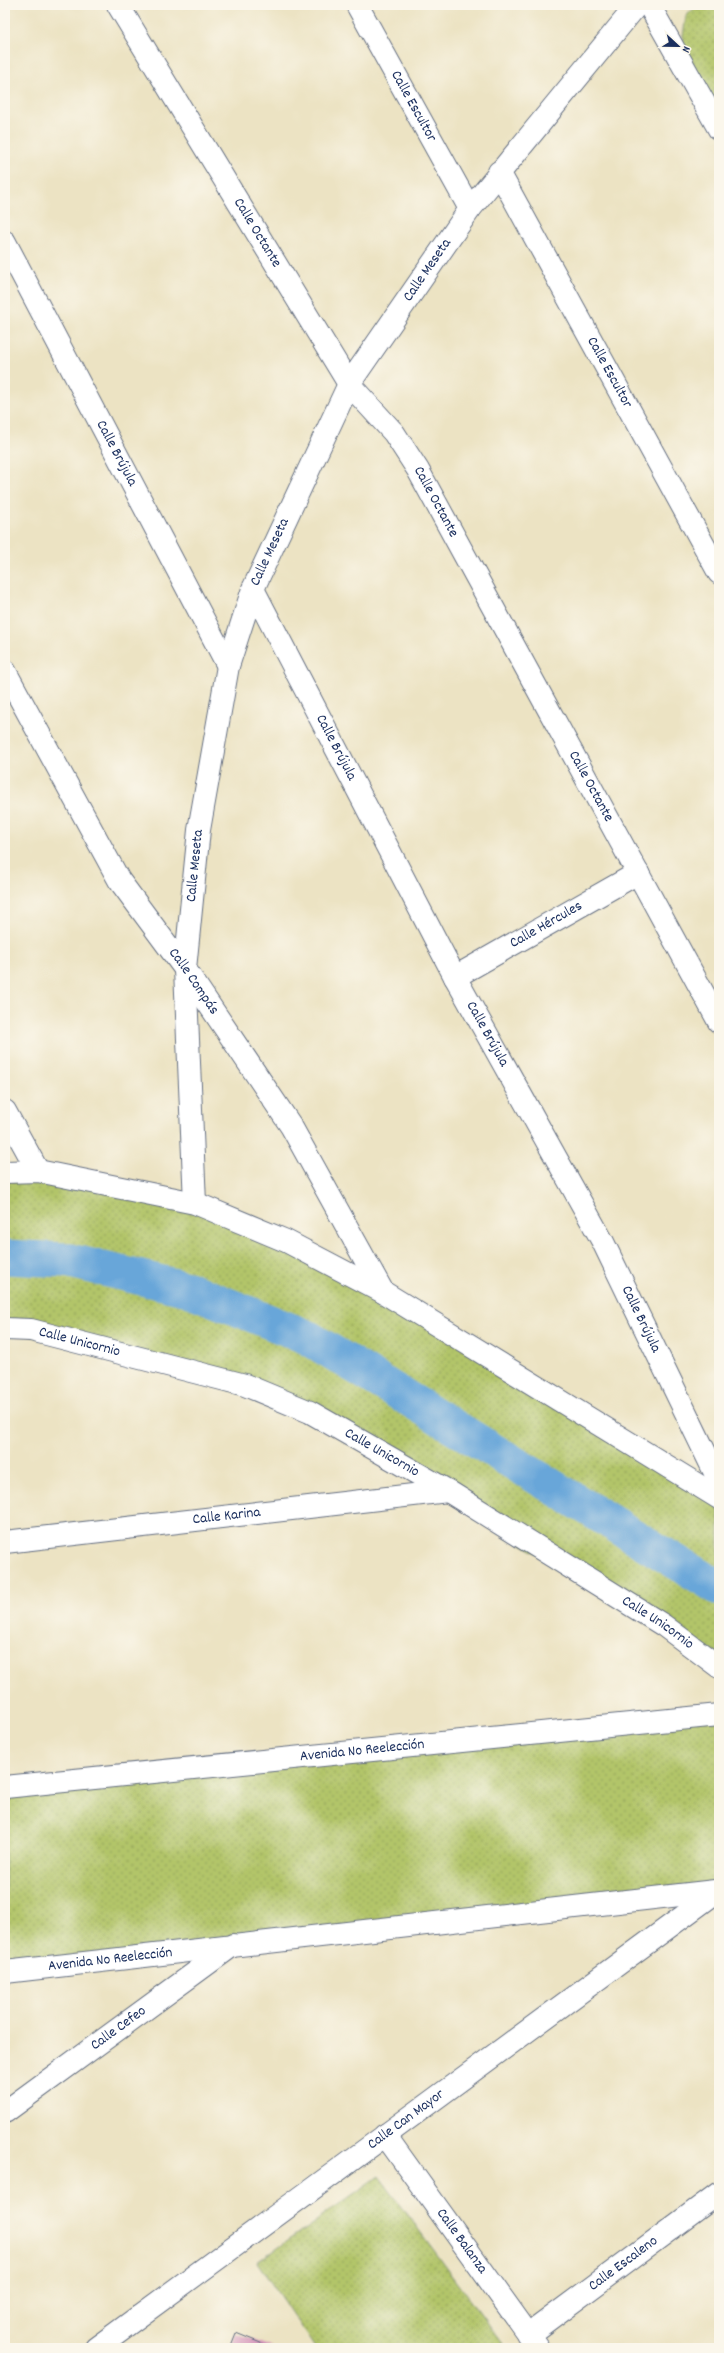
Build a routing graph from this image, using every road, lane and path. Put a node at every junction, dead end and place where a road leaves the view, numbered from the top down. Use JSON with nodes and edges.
{"nodes":[{"id":1,"x":118,"y":5,"type":"edge"},
{"id":2,"x":357,"y":5,"type":"edge"},
{"id":3,"x":637,"y":5,"type":"edge"},
{"id":4,"x":649,"y":5,"type":"edge"},
{"id":5,"x":719,"y":129,"type":"edge"},
{"id":6,"x":500,"y":172,"type":"junction"},
{"id":7,"x":470,"y":209,"type":"junction"},
{"id":8,"x":5,"y":242,"type":"edge"},
{"id":9,"x":349,"y":384,"type":"junction"},
{"id":10,"x":719,"y":573,"type":"edge"},
{"id":11,"x":253,"y":589,"type":"junction"},
{"id":12,"x":228,"y":666,"type":"junction"},
{"id":13,"x":5,"y":671,"type":"edge"},
{"id":14,"x":638,"y":873,"type":"junction"},
{"id":15,"x":185,"y":968,"type":"junction"},
{"id":16,"x":455,"y":977,"type":"junction"},
{"id":17,"x":719,"y":1022,"type":"edge"},
{"id":18,"x":5,"y":1111,"type":"edge"},
{"id":19,"x":38,"y":1171,"type":"junction"},
{"id":20,"x":5,"y":1172,"type":"edge"},
{"id":21,"x":195,"y":1202,"type":"junction"},
{"id":22,"x":383,"y":1292,"type":"junction"},
{"id":23,"x":5,"y":1329,"type":"edge"},
{"id":24,"x":719,"y":1481,"type":"edge"},
{"id":25,"x":448,"y":1491,"type":"junction"},
{"id":26,"x":719,"y":1498,"type":"edge"},
{"id":27,"x":5,"y":1542,"type":"edge"},
{"id":28,"x":719,"y":1667,"type":"edge"},
{"id":29,"x":719,"y":1715,"type":"edge"},
{"id":30,"x":5,"y":1787,"type":"edge"},
{"id":31,"x":718,"y":1889,"type":"edge"},
{"id":32,"x":233,"y":1945,"type":"junction"},
{"id":33,"x":5,"y":1972,"type":"edge"},
{"id":34,"x":5,"y":2112,"type":"edge"},
{"id":35,"x":385,"y":2135,"type":"junction"},
{"id":36,"x":719,"y":2193,"type":"edge"},
{"id":37,"x":533,"y":2341,"type":"edge"},
{"id":38,"x":96,"y":2348,"type":"edge"}],
"edges":[{"from":1,"to":9,"type":"street","name":"Calle Octante"},
{"from":2,"to":7,"type":"street","name":"Calle Escultor"},
{"from":3,"to":6,"type":"street","name":"Calle Meseta"},
{"from":4,"to":5,"type":"street"},
{"from":6,"to":7,"type":"street","name":"Calle Meseta"},
{"from":6,"to":10,"type":"street","name":"Calle Escultor"},
{"from":7,"to":9,"type":"street","name":"Calle Meseta"},
{"from":8,"to":12,"type":"street","name":"Calle Brújula"},
{"from":9,"to":11,"type":"street","name":"Calle Meseta"},
{"from":9,"to":14,"type":"street","name":"Calle Octante"},
{"from":11,"to":12,"type":"street","name":"Calle Meseta"},
{"from":11,"to":16,"type":"street","name":"Calle Brújula"},
{"from":12,"to":15,"type":"street","name":"Calle Meseta"},
{"from":13,"to":15,"type":"street","name":"Calle Compás"},
{"from":14,"to":16,"type":"street","name":"Calle Hércules"},
{"from":14,"to":17,"type":"street","name":"Calle Octante"},
{"from":15,"to":21,"type":"street","name":"Calle Meseta"},
{"from":15,"to":22,"type":"street","name":"Calle Compás"},
{"from":16,"to":24,"type":"street","name":"Calle Brújula"},
{"from":18,"to":19,"type":"street"},
{"from":19,"to":20,"type":"street"},
{"from":19,"to":21,"type":"street"},
{"from":21,"to":22,"type":"street"},
{"from":22,"to":26,"type":"street"},
{"from":23,"to":25,"type":"street","name":"Calle Unicornio"},
{"from":25,"to":27,"type":"street","name":"Calle Karina"},
{"from":25,"to":28,"type":"street","name":"Calle Unicornio"},
{"from":29,"to":30,"type":"street","name":"Avenida No Reelección"},
{"from":31,"to":32,"type":"street","name":"Avenida No Reelección"},
{"from":31,"to":35,"type":"street","name":"Calle Can Mayor"},
{"from":32,"to":33,"type":"street","name":"Avenida No Reelección"},
{"from":32,"to":34,"type":"street","name":"Calle Cefeo"},
{"from":35,"to":37,"type":"street","name":"Calle Balanza"},
{"from":35,"to":38,"type":"street","name":"Calle Can Mayor"},
{"from":36,"to":37,"type":"street","name":"Calle Escaleno"}]}
